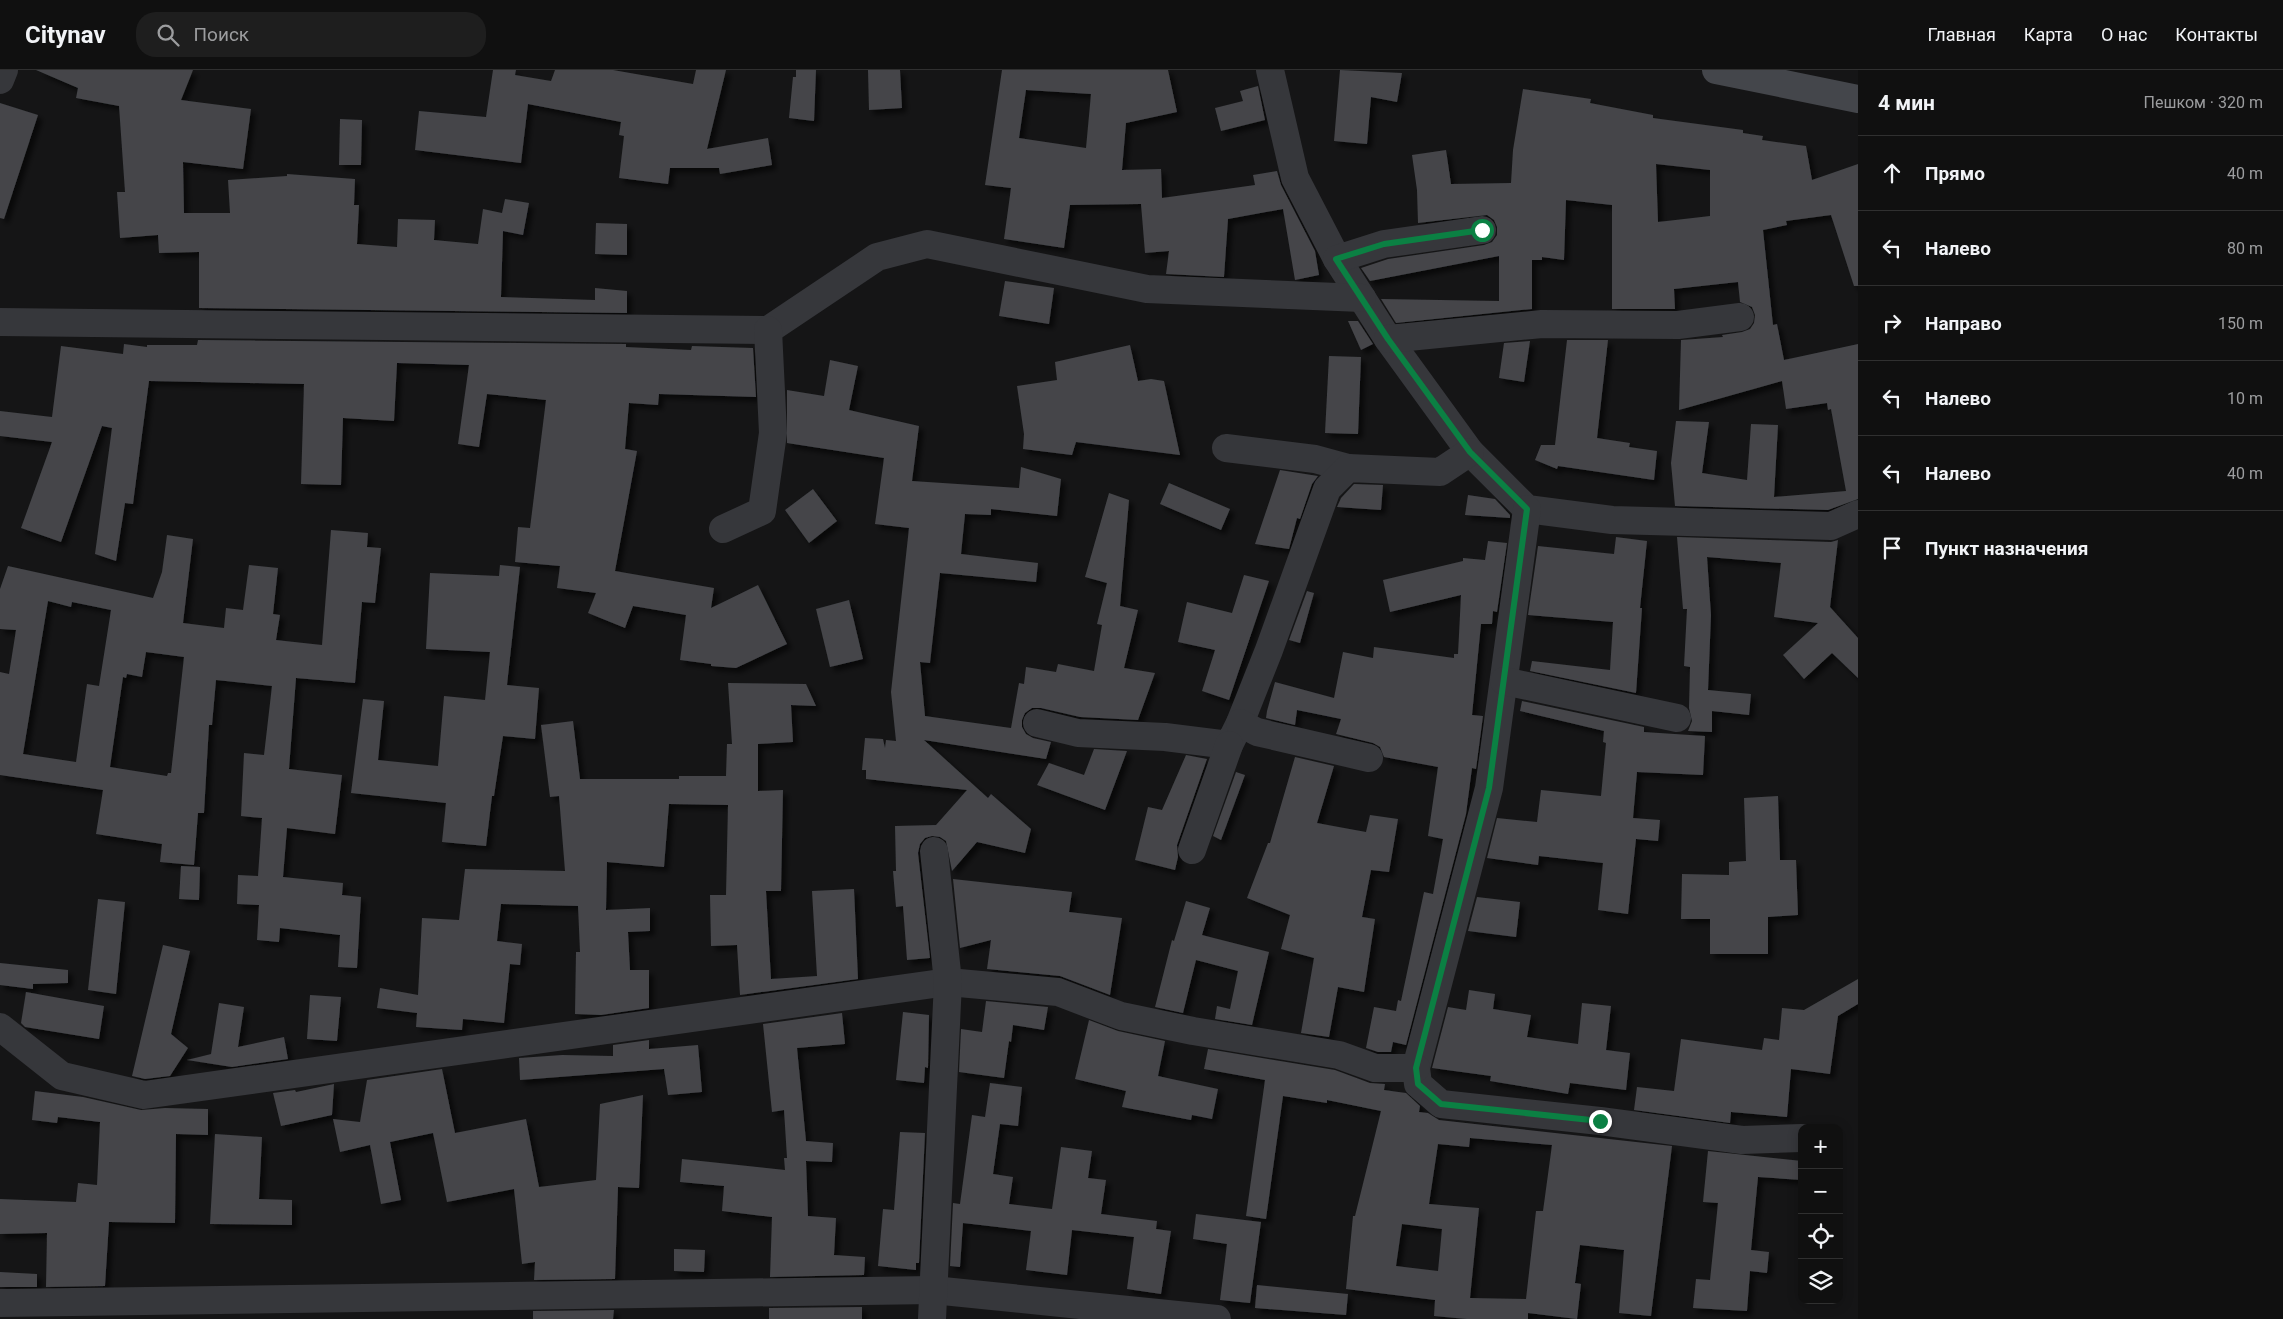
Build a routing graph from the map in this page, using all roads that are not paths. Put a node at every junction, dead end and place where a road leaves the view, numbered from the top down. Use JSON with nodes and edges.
{"nodes":[{"id":1,"x":4,"y":70,"type":"edge"},
{"id":2,"x":1270,"y":70,"type":"edge"},
{"id":3,"x":1716,"y":70,"type":"edge"},
{"id":4,"x":0,"y":80,"type":"edge"},
{"id":5,"x":1858,"y":99,"type":"edge"},
{"id":6,"x":1482,"y":230,"type":"dead end"},
{"id":7,"x":1336,"y":259,"type":"junction"},
{"id":8,"x":1362,"y":298,"type":"junction"},
{"id":9,"x":1740,"y":317,"type":"dead end"},
{"id":10,"x":0,"y":322,"type":"edge"},
{"id":11,"x":768,"y":330,"type":"junction"},
{"id":12,"x":1388,"y":339,"type":"junction"},
{"id":13,"x":1226,"y":448,"type":"dead end"},
{"id":14,"x":1470,"y":452,"type":"junction"},
{"id":15,"x":1348,"y":468,"type":"junction"},
{"id":16,"x":1527,"y":509,"type":"junction"},
{"id":17,"x":1858,"y":514,"type":"edge"},
{"id":18,"x":723,"y":529,"type":"dead end"},
{"id":19,"x":1504,"y":681,"type":"junction"},
{"id":20,"x":1677,"y":718,"type":"dead end"},
{"id":21,"x":1037,"y":723,"type":"dead end"},
{"id":22,"x":1235,"y":734,"type":"junction"},
{"id":23,"x":1369,"y":758,"type":"dead end"},
{"id":24,"x":1192,"y":850,"type":"dead end"},
{"id":25,"x":934,"y":851,"type":"dead end"},
{"id":26,"x":948,"y":982,"type":"junction"},
{"id":27,"x":0,"y":1027,"type":"edge"},
{"id":28,"x":1416,"y":1068,"type":"junction"},
{"id":29,"x":1798,"y":1138,"type":"edge"},
{"id":30,"x":933,"y":1290,"type":"junction"},
{"id":31,"x":0,"y":1302,"type":"edge"},
{"id":32,"x":932,"y":1319,"type":"edge"},
{"id":33,"x":1217,"y":1319,"type":"edge"}],
"edges":[{"from":1,"to":4,"type":"street"},
{"from":2,"to":7,"type":"street"},
{"from":3,"to":5,"type":"main road"},
{"from":6,"to":7,"type":"street"},
{"from":7,"to":8,"type":"street"},
{"from":8,"to":11,"type":"street"},
{"from":8,"to":12,"type":"street"},
{"from":9,"to":12,"type":"street"},
{"from":10,"to":11,"type":"street"},
{"from":11,"to":18,"type":"street"},
{"from":12,"to":14,"type":"street"},
{"from":13,"to":15,"type":"street"},
{"from":14,"to":15,"type":"street"},
{"from":14,"to":16,"type":"street"},
{"from":15,"to":22,"type":"street"},
{"from":16,"to":17,"type":"street"},
{"from":16,"to":19,"type":"street"},
{"from":19,"to":20,"type":"street"},
{"from":19,"to":28,"type":"street"},
{"from":21,"to":22,"type":"street"},
{"from":22,"to":23,"type":"street"},
{"from":22,"to":24,"type":"street"},
{"from":25,"to":26,"type":"street"},
{"from":26,"to":27,"type":"street"},
{"from":26,"to":28,"type":"street"},
{"from":26,"to":30,"type":"street"},
{"from":28,"to":29,"type":"street"},
{"from":30,"to":31,"type":"street"},
{"from":30,"to":32,"type":"street"},
{"from":30,"to":33,"type":"street"}]}
